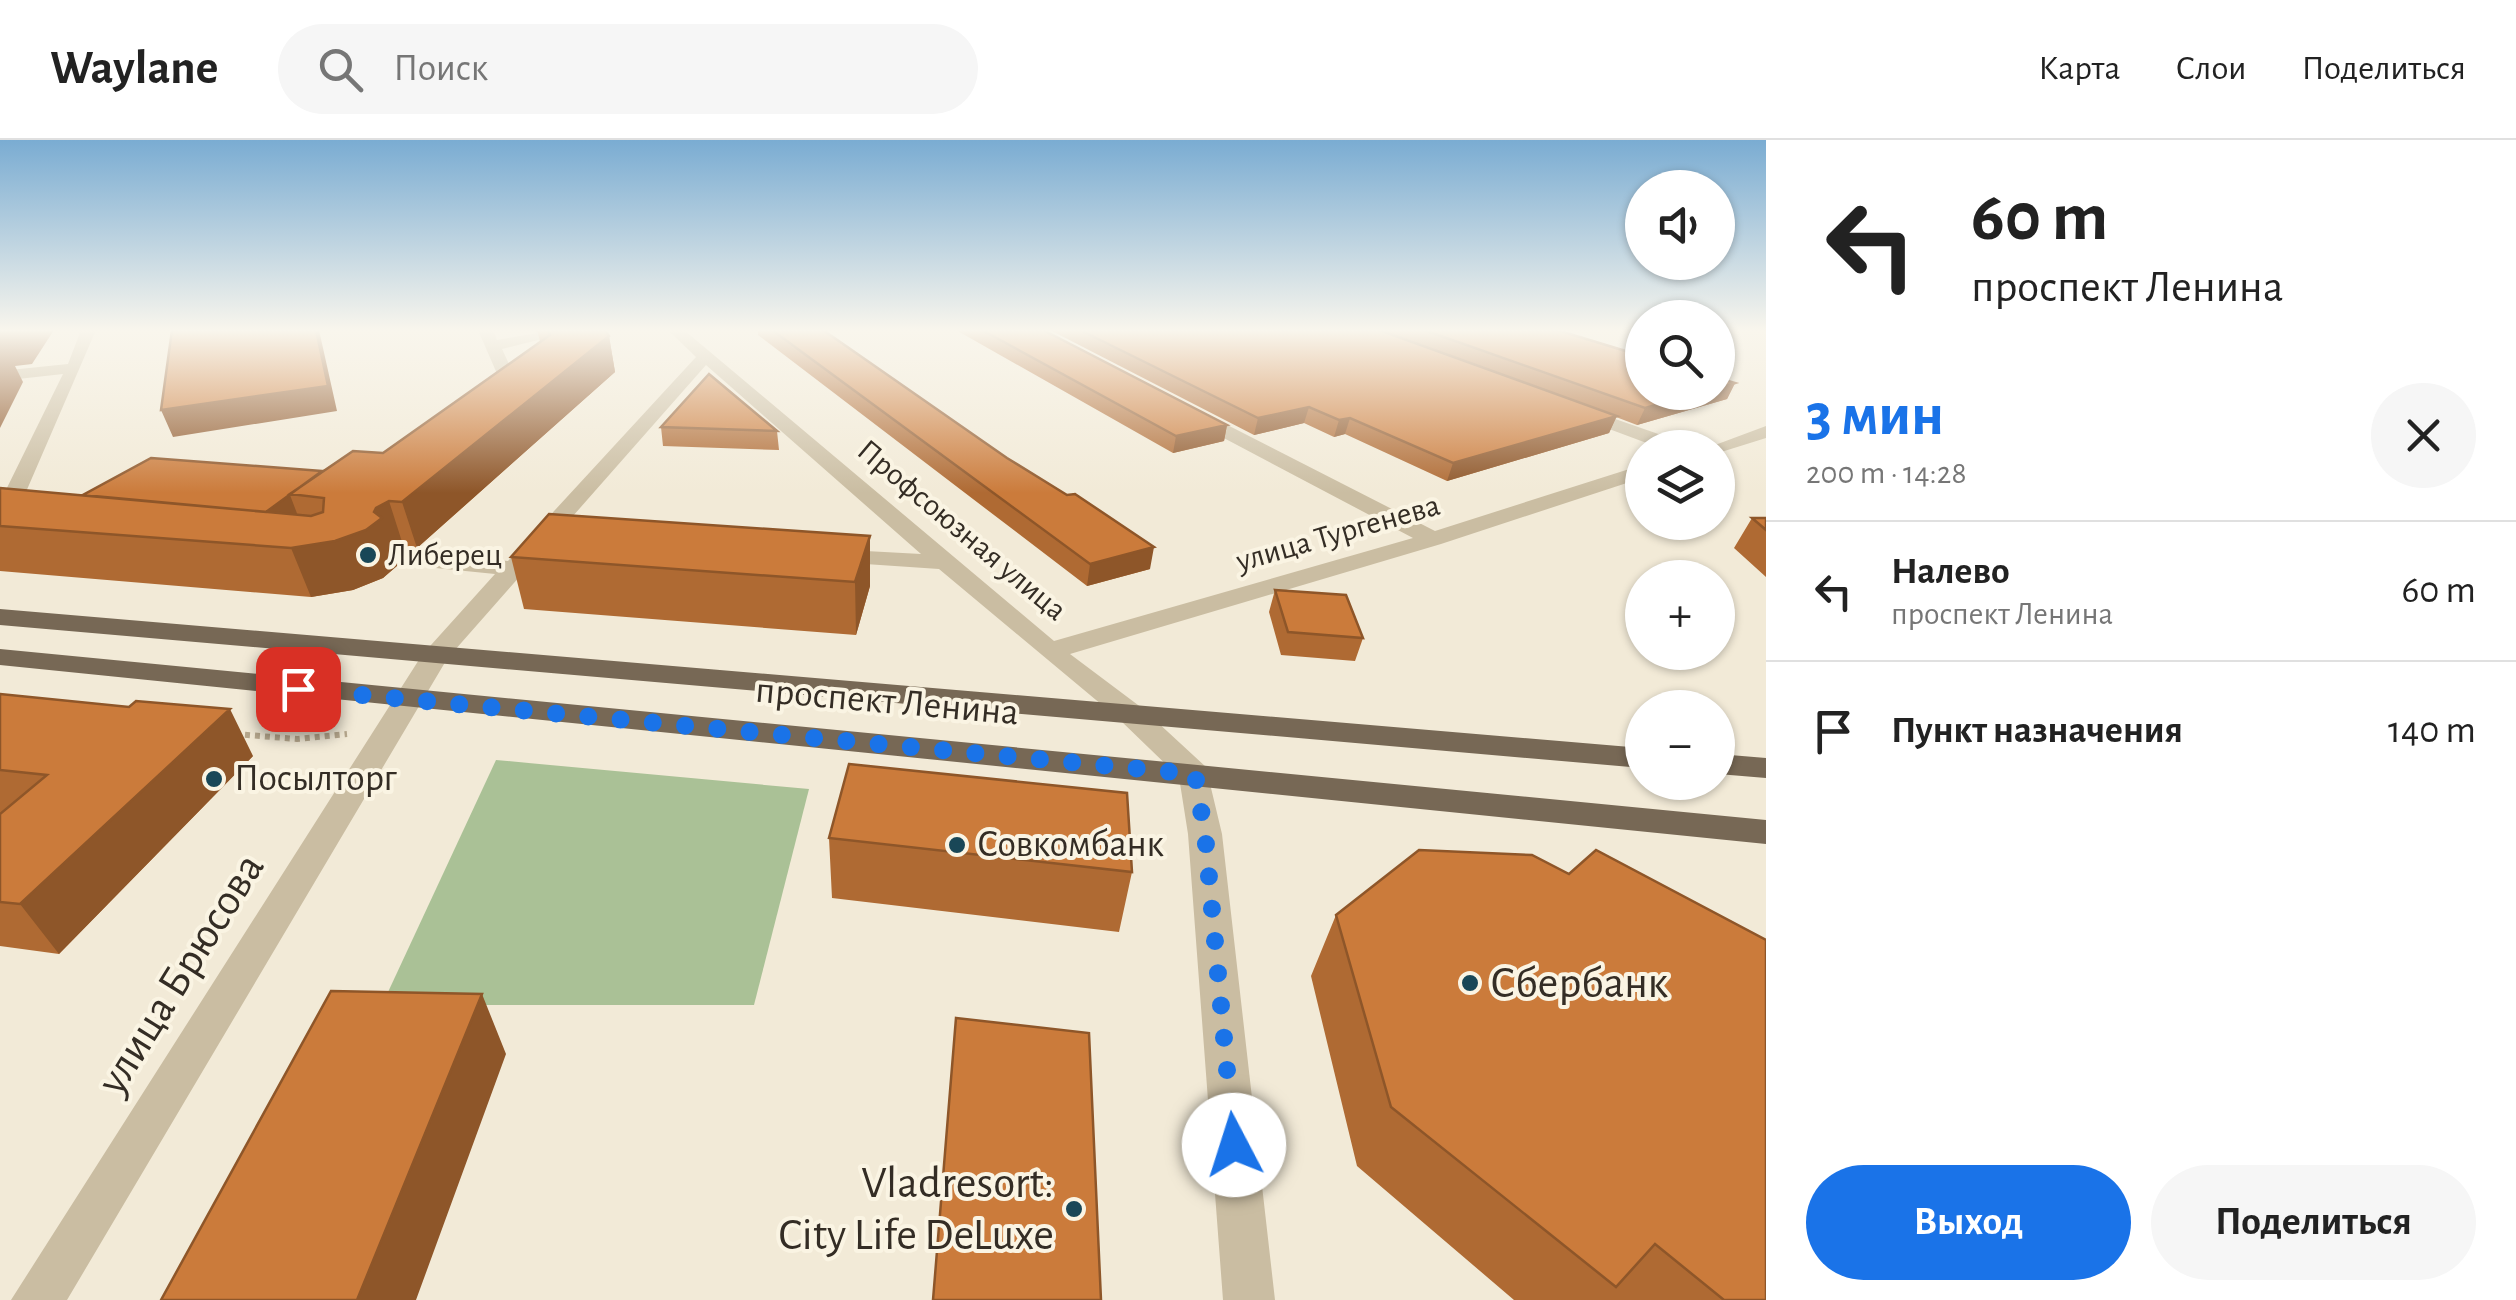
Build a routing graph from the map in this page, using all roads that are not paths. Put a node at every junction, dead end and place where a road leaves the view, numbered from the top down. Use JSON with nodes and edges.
{"nodes":[{"id":1,"x":67,"y":384,"type":"edge"},
{"id":2,"x":498,"y":384,"type":"edge"},
{"id":3,"x":680,"y":384,"type":"edge"},
{"id":4,"x":735,"y":384,"type":"edge"},
{"id":5,"x":1553,"y":402,"type":"edge"},
{"id":6,"x":1170,"y":403,"type":"edge"},
{"id":7,"x":466,"y":410,"type":"edge"},
{"id":8,"x":1630,"y":430,"type":"edge"},
{"id":9,"x":1766,"y":432,"type":"edge"},
{"id":10,"x":1735,"y":442,"type":"edge"},
{"id":11,"x":1625,"y":477,"type":"edge"},
{"id":12,"x":23,"y":522,"type":"edge"},
{"id":13,"x":1433,"y":539,"type":"junction"},
{"id":14,"x":539,"y":540,"type":"junction"},
{"id":15,"x":578,"y":542,"type":"edge"},
{"id":16,"x":810,"y":555,"type":"edge"},
{"id":17,"x":406,"y":558,"type":"dead end"},
{"id":18,"x":946,"y":562,"type":"junction"},
{"id":19,"x":514,"y":568,"type":"junction"},
{"id":20,"x":0,"y":617,"type":"edge"},
{"id":21,"x":1049,"y":651,"type":"junction"},
{"id":22,"x":436,"y":655,"type":"junction"},
{"id":23,"x":0,"y":657,"type":"edge"},
{"id":24,"x":1132,"y":714,"type":"junction"},
{"id":25,"x":402,"y":715,"type":"junction"},
{"id":26,"x":1625,"y":757,"type":"edge"},
{"id":27,"x":1735,"y":765,"type":"edge"},
{"id":28,"x":1766,"y":768,"type":"edge"},
{"id":29,"x":1195,"y":774,"type":"junction"},
{"id":30,"x":1766,"y":832,"type":"edge"},
{"id":31,"x":37,"y":1300,"type":"edge"},
{"id":32,"x":1248,"y":1300,"type":"edge"}],
"edges":[{"from":1,"to":12,"type":"street"},
{"from":2,"to":7,"type":"street"},
{"from":3,"to":14,"type":"street","name":"улица Брюсова"},
{"from":4,"to":18,"type":"street","name":"Профсоюзная улица"},
{"from":5,"to":8,"type":"street"},
{"from":6,"to":13,"type":"street"},
{"from":9,"to":10,"type":"street"},
{"from":11,"to":13,"type":"street","name":"улица Тургенева"},
{"from":13,"to":21,"type":"street","name":"улица Тургенева"},
{"from":14,"to":15,"type":"street"},
{"from":14,"to":19,"type":"street","name":"улица Брюсова"},
{"from":16,"to":18,"type":"street"},
{"from":17,"to":19,"type":"street"},
{"from":18,"to":21,"type":"street","name":"Профсоюзная улица"},
{"from":19,"to":22,"type":"street","name":"улица Брюсова"},
{"from":20,"to":22,"type":"main road","name":"проспект Ленина"},
{"from":21,"to":24,"type":"street","name":"Профсоюзная улица"},
{"from":22,"to":24,"type":"main road","name":"проспект Ленина"},
{"from":22,"to":25,"type":"street","name":"улица Брюсова"},
{"from":23,"to":25,"type":"main road","name":"проспект Ленина"},
{"from":24,"to":26,"type":"main road","name":"проспект Ленина"},
{"from":24,"to":29,"type":"street","name":"Профсоюзная улица"},
{"from":25,"to":29,"type":"main road","name":"проспект Ленина"},
{"from":25,"to":31,"type":"street","name":"улица Брюсова"},
{"from":27,"to":28,"type":"main road"},
{"from":29,"to":30,"type":"main road","name":"проспект Ленина"},
{"from":29,"to":32,"type":"street"}]}
